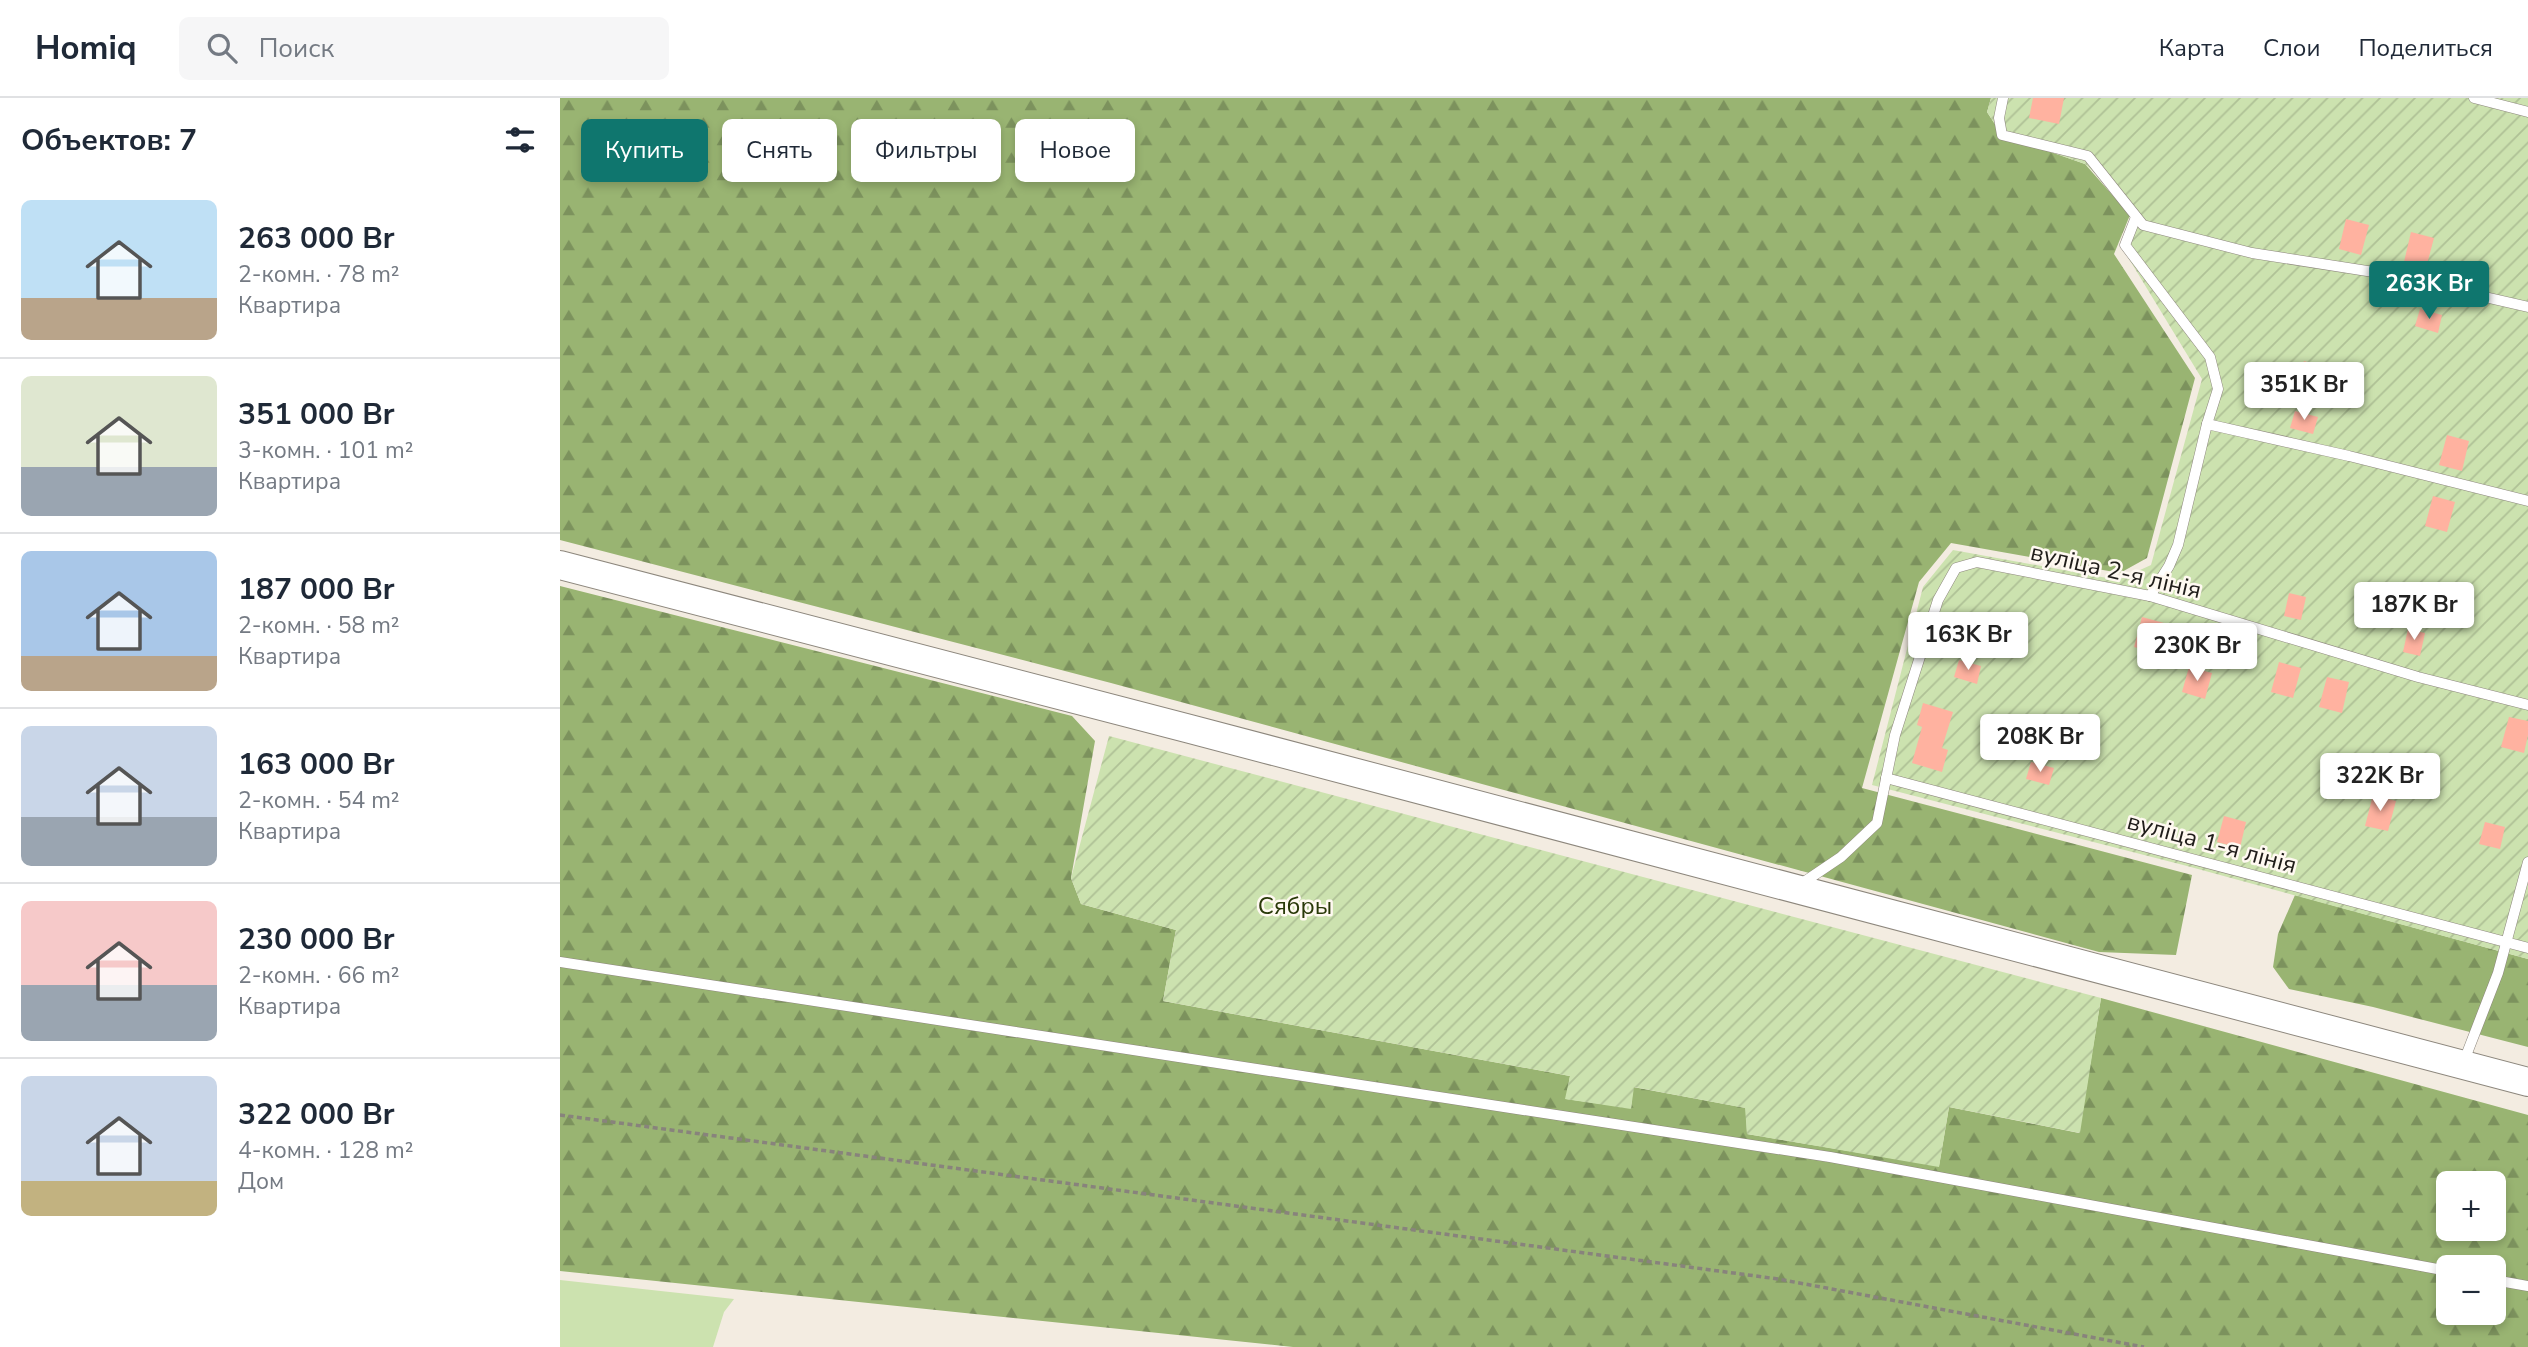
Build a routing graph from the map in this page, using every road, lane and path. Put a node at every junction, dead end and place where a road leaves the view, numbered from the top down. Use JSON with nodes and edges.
{"nodes":[{"id":1,"x":2003,"y":98,"type":"edge"},
{"id":2,"x":2474,"y":98,"type":"edge"},
{"id":3,"x":2528,"y":112,"type":"edge"},
{"id":4,"x":2136,"y":217,"type":"junction"},
{"id":5,"x":2528,"y":307,"type":"edge"},
{"id":6,"x":2207,"y":424,"type":"junction"},
{"id":7,"x":2528,"y":500,"type":"edge"},
{"id":8,"x":560,"y":565,"type":"edge"},
{"id":9,"x":2150,"y":596,"type":"junction"},
{"id":10,"x":2528,"y":705,"type":"edge"},
{"id":11,"x":1886,"y":778,"type":"junction"},
{"id":12,"x":2528,"y":862,"type":"edge"},
{"id":13,"x":1795,"y":888,"type":"junction"},
{"id":14,"x":2505,"y":942,"type":"junction"},
{"id":15,"x":2528,"y":948,"type":"edge"},
{"id":16,"x":560,"y":962,"type":"edge"},
{"id":17,"x":2462,"y":1065,"type":"junction"},
{"id":18,"x":2528,"y":1082,"type":"edge"},
{"id":19,"x":560,"y":1115,"type":"edge"},
{"id":20,"x":2436,"y":1269,"type":"edge"},
{"id":21,"x":2506,"y":1282,"type":"edge"},
{"id":22,"x":2528,"y":1286,"type":"edge"},
{"id":23,"x":2144,"y":1347,"type":"edge"}],
"edges":[{"from":1,"to":4,"type":"lane"},
{"from":2,"to":3,"type":"lane"},
{"from":4,"to":5,"type":"lane"},
{"from":4,"to":6,"type":"lane"},
{"from":6,"to":7,"type":"lane"},
{"from":6,"to":9,"type":"lane"},
{"from":8,"to":13,"type":"main road"},
{"from":9,"to":10,"type":"lane","name":"вуліца 2-я лінія"},
{"from":9,"to":11,"type":"lane","name":"вуліца 2-я лінія"},
{"from":11,"to":13,"type":"lane"},
{"from":11,"to":14,"type":"lane","name":"вуліца 1-я лінія"},
{"from":12,"to":14,"type":"lane"},
{"from":13,"to":17,"type":"main road"},
{"from":14,"to":15,"type":"lane","name":"вуліца 1-я лінія"},
{"from":14,"to":17,"type":"lane"},
{"from":16,"to":20,"type":"lane"},
{"from":17,"to":18,"type":"main road"},
{"from":19,"to":23,"type":"path"},
{"from":21,"to":22,"type":"lane"}]}
